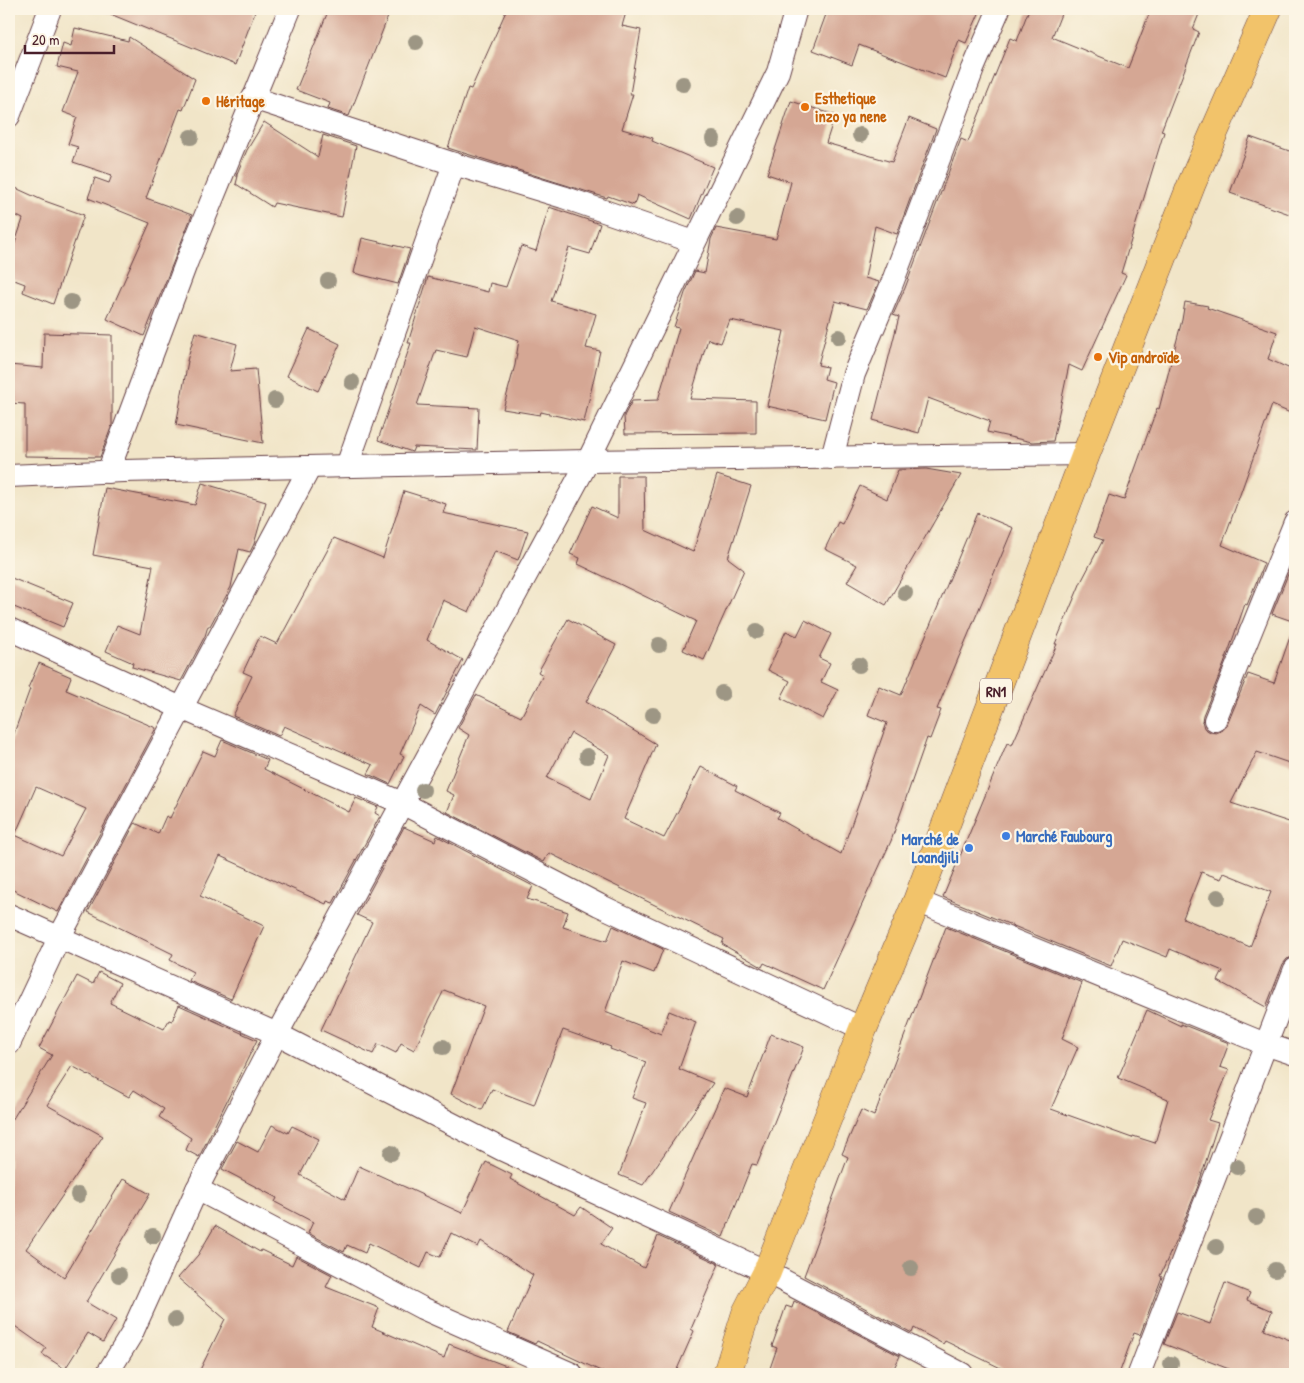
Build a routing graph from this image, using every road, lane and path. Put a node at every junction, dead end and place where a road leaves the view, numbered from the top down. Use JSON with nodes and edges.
{"nodes":[{"id":1,"x":50,"y":9,"type":"edge"},
{"id":2,"x":290,"y":9,"type":"edge"},
{"id":3,"x":796,"y":9,"type":"edge"},
{"id":4,"x":999,"y":9,"type":"edge"},
{"id":5,"x":1268,"y":9,"type":"edge"},
{"id":6,"x":253,"y":98,"type":"junction"},
{"id":7,"x":9,"y":116,"type":"edge"},
{"id":8,"x":454,"y":164,"type":"junction"},
{"id":9,"x":694,"y":242,"type":"junction"},
{"id":10,"x":1086,"y":454,"type":"junction"},
{"id":11,"x":832,"y":458,"type":"junction"},
{"id":12,"x":588,"y":461,"type":"junction"},
{"id":13,"x":347,"y":466,"type":"junction"},
{"id":14,"x":310,"y":467,"type":"junction"},
{"id":15,"x":108,"y":472,"type":"junction"},
{"id":16,"x":9,"y":476,"type":"edge"},
{"id":17,"x":1295,"y":522,"type":"edge"},
{"id":18,"x":9,"y":629,"type":"edge"},
{"id":19,"x":180,"y":708,"type":"junction"},
{"id":20,"x":1215,"y":720,"type":"dead end"},
{"id":21,"x":402,"y":803,"type":"junction"},
{"id":22,"x":917,"y":901,"type":"junction"},
{"id":23,"x":9,"y":915,"type":"edge"},
{"id":24,"x":59,"y":938,"type":"junction"},
{"id":25,"x":1295,"y":969,"type":"edge"},
{"id":26,"x":863,"y":1030,"type":"junction"},
{"id":27,"x":277,"y":1034,"type":"junction"},
{"id":28,"x":9,"y":1044,"type":"edge"},
{"id":29,"x":1265,"y":1044,"type":"junction"},
{"id":30,"x":1295,"y":1054,"type":"edge"},
{"id":31,"x":197,"y":1189,"type":"junction"},
{"id":32,"x":767,"y":1272,"type":"junction"},
{"id":33,"x":107,"y":1374,"type":"edge"},
{"id":34,"x":572,"y":1374,"type":"edge"},
{"id":35,"x":727,"y":1374,"type":"edge"},
{"id":36,"x":962,"y":1374,"type":"edge"},
{"id":37,"x":1139,"y":1374,"type":"edge"}],
"edges":[{"from":1,"to":7,"type":"street"},
{"from":2,"to":6,"type":"street"},
{"from":3,"to":9,"type":"street"},
{"from":4,"to":11,"type":"street"},
{"from":5,"to":10,"type":"highway","number":"RN1"},
{"from":6,"to":8,"type":"street"},
{"from":6,"to":15,"type":"street"},
{"from":8,"to":9,"type":"street"},
{"from":8,"to":13,"type":"street"},
{"from":9,"to":12,"type":"street"},
{"from":10,"to":11,"type":"street"},
{"from":10,"to":22,"type":"highway","number":"RN1"},
{"from":11,"to":12,"type":"street"},
{"from":12,"to":13,"type":"street"},
{"from":12,"to":21,"type":"street"},
{"from":13,"to":14,"type":"street"},
{"from":14,"to":15,"type":"street"},
{"from":14,"to":19,"type":"street"},
{"from":15,"to":16,"type":"street"},
{"from":17,"to":20,"type":"street"},
{"from":18,"to":19,"type":"street"},
{"from":19,"to":21,"type":"street"},
{"from":19,"to":24,"type":"street"},
{"from":21,"to":26,"type":"street"},
{"from":21,"to":27,"type":"street"},
{"from":22,"to":26,"type":"highway","number":"RN1"},
{"from":22,"to":29,"type":"street"},
{"from":23,"to":24,"type":"street"},
{"from":24,"to":27,"type":"street"},
{"from":24,"to":28,"type":"street"},
{"from":25,"to":29,"type":"street"},
{"from":26,"to":32,"type":"highway","number":"RN1"},
{"from":27,"to":31,"type":"street"},
{"from":27,"to":32,"type":"street"},
{"from":29,"to":30,"type":"street"},
{"from":29,"to":37,"type":"street"},
{"from":31,"to":33,"type":"street"},
{"from":31,"to":34,"type":"street"},
{"from":32,"to":35,"type":"highway","number":"RN1"},
{"from":32,"to":36,"type":"street"}]}
